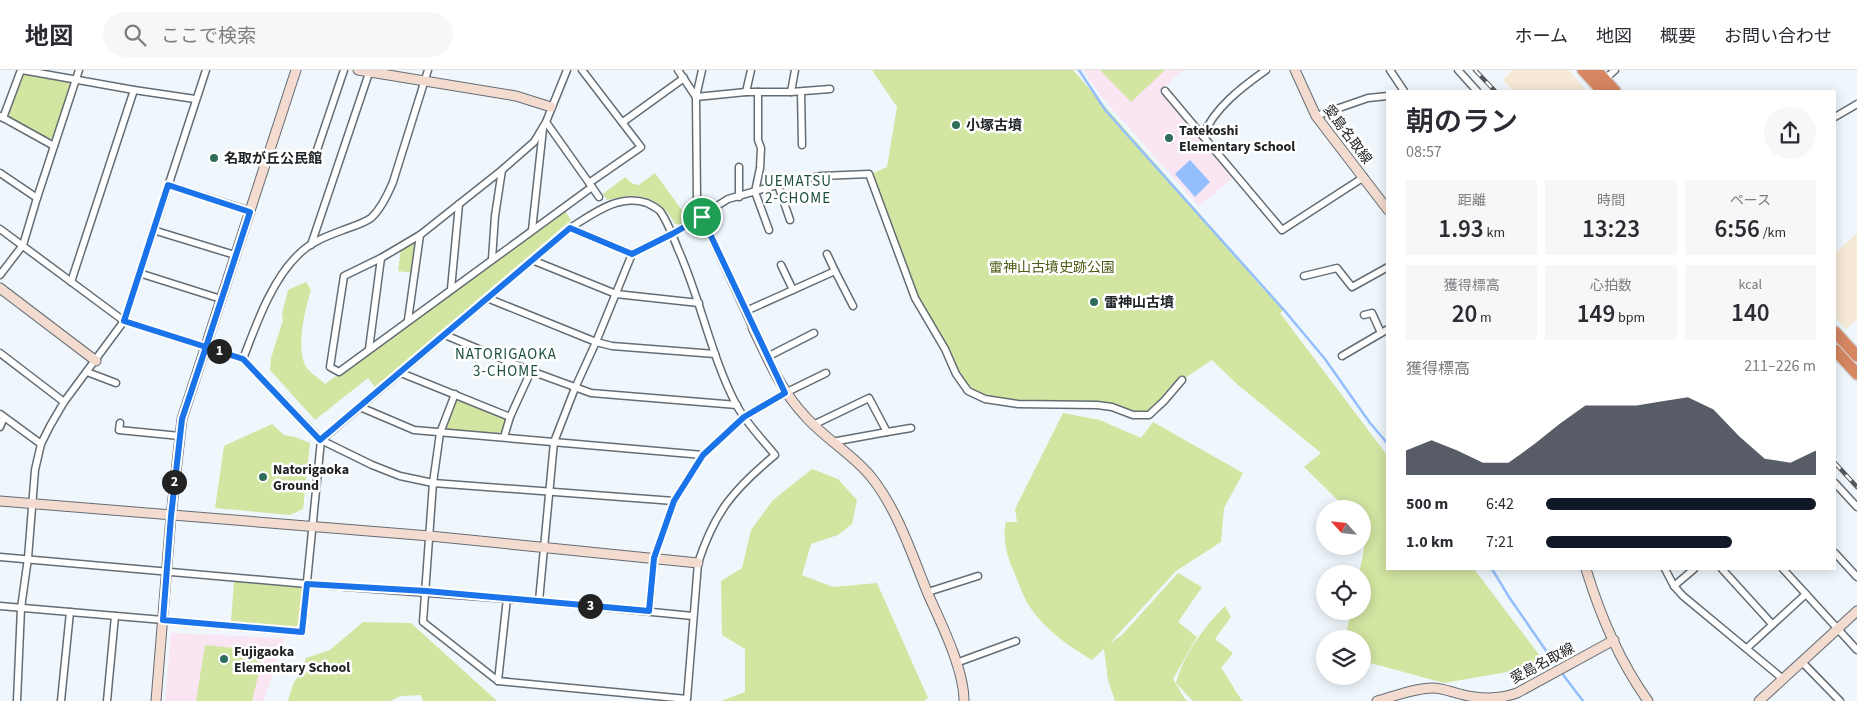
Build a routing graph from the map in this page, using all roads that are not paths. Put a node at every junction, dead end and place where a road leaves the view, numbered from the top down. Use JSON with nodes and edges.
{"nodes":[{"id":1,"x":22,"y":70,"type":"edge"},
{"id":2,"x":79,"y":70,"type":"edge"},
{"id":3,"x":206,"y":70,"type":"edge"},
{"id":4,"x":296,"y":70,"type":"edge"},
{"id":5,"x":344,"y":70,"type":"edge"},
{"id":6,"x":358,"y":70,"type":"edge"},
{"id":7,"x":428,"y":70,"type":"edge"},
{"id":8,"x":567,"y":70,"type":"edge"},
{"id":9,"x":582,"y":70,"type":"edge"},
{"id":10,"x":678,"y":70,"type":"edge"},
{"id":11,"x":702,"y":70,"type":"edge"},
{"id":12,"x":751,"y":70,"type":"edge"},
{"id":13,"x":795,"y":70,"type":"edge"},
{"id":14,"x":1266,"y":70,"type":"edge"},
{"id":15,"x":1295,"y":70,"type":"edge"},
{"id":16,"x":1390,"y":70,"type":"edge"},
{"id":17,"x":1458,"y":70,"type":"edge"},
{"id":18,"x":1583,"y":70,"type":"edge"},
{"id":19,"x":1596,"y":70,"type":"edge"},
{"id":20,"x":1615,"y":70,"type":"edge"},
{"id":21,"x":370,"y":71,"type":"edge"},
{"id":22,"x":684,"y":78,"type":"junction"},
{"id":23,"x":76,"y":80,"type":"junction"},
{"id":24,"x":425,"y":82,"type":"junction"},
{"id":25,"x":1603,"y":85,"type":"edge"},
{"id":26,"x":830,"y":89,"type":"dead end"},
{"id":27,"x":134,"y":90,"type":"junction"},
{"id":28,"x":1401,"y":90,"type":"edge"},
{"id":29,"x":1476,"y":90,"type":"edge"},
{"id":30,"x":1165,"y":91,"type":"dead end"},
{"id":31,"x":746,"y":92,"type":"junction"},
{"id":32,"x":758,"y":92,"type":"junction"},
{"id":33,"x":790,"y":92,"type":"junction"},
{"id":34,"x":800,"y":92,"type":"junction"},
{"id":35,"x":1386,"y":96,"type":"edge"},
{"id":36,"x":696,"y":97,"type":"junction"},
{"id":37,"x":195,"y":99,"type":"junction"},
{"id":38,"x":1857,"y":104,"type":"edge"},
{"id":39,"x":551,"y":107,"type":"junction"},
{"id":40,"x":1316,"y":116,"type":"junction"},
{"id":41,"x":1836,"y":116,"type":"edge"},
{"id":42,"x":1,"y":117,"type":"edge"},
{"id":43,"x":622,"y":122,"type":"junction"},
{"id":44,"x":545,"y":124,"type":"junction"},
{"id":45,"x":1204,"y":136,"type":"junction"},
{"id":46,"x":802,"y":145,"type":"dead end"},
{"id":47,"x":54,"y":146,"type":"junction"},
{"id":48,"x":317,"y":150,"type":"dead end"},
{"id":49,"x":739,"y":167,"type":"dead end"},
{"id":50,"x":502,"y":170,"type":"junction"},
{"id":51,"x":0,"y":173,"type":"edge"},
{"id":52,"x":1364,"y":177,"type":"junction"},
{"id":53,"x":168,"y":185,"type":"junction"},
{"id":54,"x":590,"y":185,"type":"junction"},
{"id":55,"x":778,"y":185,"type":"junction"},
{"id":56,"x":755,"y":192,"type":"junction"},
{"id":57,"x":599,"y":197,"type":"dead end"},
{"id":58,"x":739,"y":197,"type":"junction"},
{"id":59,"x":37,"y":198,"type":"junction"},
{"id":60,"x":459,"y":204,"type":"junction"},
{"id":61,"x":1386,"y":205,"type":"edge"},
{"id":62,"x":250,"y":212,"type":"junction"},
{"id":63,"x":702,"y":217,"type":"junction"},
{"id":64,"x":790,"y":220,"type":"dead end"},
{"id":65,"x":570,"y":228,"type":"junction"},
{"id":66,"x":0,"y":229,"type":"edge"},
{"id":67,"x":153,"y":230,"type":"junction"},
{"id":68,"x":532,"y":230,"type":"junction"},
{"id":69,"x":769,"y":230,"type":"dead end"},
{"id":70,"x":672,"y":234,"type":"junction"},
{"id":71,"x":420,"y":235,"type":"junction"},
{"id":72,"x":23,"y":245,"type":"junction"},
{"id":73,"x":311,"y":245,"type":"junction"},
{"id":74,"x":632,"y":254,"type":"junction"},
{"id":75,"x":827,"y":254,"type":"dead end"},
{"id":76,"x":235,"y":255,"type":"junction"},
{"id":77,"x":381,"y":258,"type":"junction"},
{"id":78,"x":492,"y":259,"type":"junction"},
{"id":79,"x":532,"y":260,"type":"junction"},
{"id":80,"x":781,"y":265,"type":"dead end"},
{"id":81,"x":1386,"y":268,"type":"edge"},
{"id":82,"x":835,"y":271,"type":"junction"},
{"id":83,"x":139,"y":273,"type":"junction"},
{"id":84,"x":0,"y":276,"type":"edge"},
{"id":85,"x":1304,"y":276,"type":"dead end"},
{"id":86,"x":71,"y":282,"type":"junction"},
{"id":87,"x":0,"y":288,"type":"edge"},
{"id":88,"x":451,"y":289,"type":"junction"},
{"id":89,"x":793,"y":290,"type":"junction"},
{"id":90,"x":616,"y":294,"type":"junction"},
{"id":91,"x":487,"y":298,"type":"junction"},
{"id":92,"x":221,"y":299,"type":"junction"},
{"id":93,"x":699,"y":303,"type":"junction"},
{"id":94,"x":852,"y":306,"type":"dead end"},
{"id":95,"x":746,"y":312,"type":"junction"},
{"id":96,"x":1364,"y":315,"type":"dead end"},
{"id":97,"x":408,"y":320,"type":"junction"},
{"id":98,"x":124,"y":321,"type":"junction"},
{"id":99,"x":753,"y":328,"type":"joint"},
{"id":100,"x":1384,"y":331,"type":"edge"},
{"id":101,"x":814,"y":333,"type":"dead end"},
{"id":102,"x":1836,"y":333,"type":"edge"},
{"id":103,"x":445,"y":335,"type":"junction"},
{"id":104,"x":596,"y":342,"type":"junction"},
{"id":105,"x":206,"y":347,"type":"junction"},
{"id":106,"x":369,"y":349,"type":"junction"},
{"id":107,"x":1836,"y":351,"type":"edge"},
{"id":108,"x":0,"y":353,"type":"edge"},
{"id":109,"x":715,"y":354,"type":"junction"},
{"id":110,"x":1342,"y":356,"type":"dead end"},
{"id":111,"x":1857,"y":356,"type":"edge"},
{"id":112,"x":767,"y":357,"type":"junction"},
{"id":113,"x":243,"y":359,"type":"junction"},
{"id":114,"x":96,"y":361,"type":"junction"},
{"id":115,"x":531,"y":371,"type":"junction"},
{"id":116,"x":87,"y":372,"type":"junction"},
{"id":117,"x":401,"y":373,"type":"junction"},
{"id":118,"x":826,"y":373,"type":"dead end"},
{"id":119,"x":1857,"y":374,"type":"edge"},
{"id":120,"x":1182,"y":380,"type":"dead end"},
{"id":121,"x":116,"y":383,"type":"dead end"},
{"id":122,"x":575,"y":388,"type":"junction"},
{"id":123,"x":785,"y":393,"type":"junction"},
{"id":124,"x":455,"y":394,"type":"junction"},
{"id":125,"x":64,"y":402,"type":"junction"},
{"id":126,"x":737,"y":405,"type":"junction"},
{"id":127,"x":360,"y":407,"type":"junction"},
{"id":128,"x":2,"y":416,"type":"edge"},
{"id":129,"x":510,"y":417,"type":"junction"},
{"id":130,"x":744,"y":417,"type":"junction"},
{"id":131,"x":120,"y":423,"type":"dead end"},
{"id":132,"x":813,"y":424,"type":"junction"},
{"id":133,"x":0,"y":427,"type":"edge"},
{"id":134,"x":911,"y":428,"type":"dead end"},
{"id":135,"x":888,"y":432,"type":"junction"},
{"id":136,"x":440,"y":433,"type":"junction"},
{"id":137,"x":180,"y":436,"type":"junction"},
{"id":138,"x":504,"y":438,"type":"junction"},
{"id":139,"x":320,"y":440,"type":"junction"},
{"id":140,"x":554,"y":442,"type":"junction"},
{"id":141,"x":832,"y":442,"type":"junction"},
{"id":142,"x":41,"y":444,"type":"junction"},
{"id":143,"x":703,"y":455,"type":"junction"},
{"id":144,"x":434,"y":483,"type":"junction"},
{"id":145,"x":1836,"y":484,"type":"edge"},
{"id":146,"x":550,"y":491,"type":"junction"},
{"id":147,"x":0,"y":501,"type":"edge"},
{"id":148,"x":674,"y":501,"type":"junction"},
{"id":149,"x":33,"y":504,"type":"junction"},
{"id":150,"x":1857,"y":507,"type":"edge"},
{"id":151,"x":171,"y":516,"type":"junction"},
{"id":152,"x":313,"y":528,"type":"junction"},
{"id":153,"x":430,"y":536,"type":"junction"},
{"id":154,"x":543,"y":548,"type":"junction"},
{"id":155,"x":1836,"y":554,"type":"edge"},
{"id":156,"x":0,"y":557,"type":"edge"},
{"id":157,"x":28,"y":558,"type":"junction"},
{"id":158,"x":654,"y":558,"type":"junction"},
{"id":159,"x":698,"y":563,"type":"junction"},
{"id":160,"x":1586,"y":570,"type":"edge"},
{"id":161,"x":1666,"y":570,"type":"edge"},
{"id":162,"x":1693,"y":570,"type":"edge"},
{"id":163,"x":1723,"y":570,"type":"edge"},
{"id":164,"x":1783,"y":570,"type":"edge"},
{"id":165,"x":167,"y":572,"type":"junction"},
{"id":166,"x":978,"y":576,"type":"dead end"},
{"id":167,"x":1857,"y":577,"type":"edge"},
{"id":168,"x":307,"y":584,"type":"junction"},
{"id":169,"x":1674,"y":586,"type":"junction"},
{"id":170,"x":426,"y":591,"type":"junction"},
{"id":171,"x":928,"y":592,"type":"junction"},
{"id":172,"x":1806,"y":594,"type":"junction"},
{"id":173,"x":507,"y":598,"type":"junction"},
{"id":174,"x":539,"y":601,"type":"junction"},
{"id":175,"x":0,"y":606,"type":"edge"},
{"id":176,"x":21,"y":608,"type":"junction"},
{"id":177,"x":649,"y":611,"type":"junction"},
{"id":178,"x":1857,"y":611,"type":"edge"},
{"id":179,"x":70,"y":612,"type":"junction"},
{"id":180,"x":115,"y":616,"type":"junction"},
{"id":181,"x":693,"y":616,"type":"junction"},
{"id":182,"x":163,"y":620,"type":"junction"},
{"id":183,"x":1772,"y":624,"type":"junction"},
{"id":184,"x":1838,"y":628,"type":"junction"},
{"id":185,"x":1614,"y":640,"type":"junction"},
{"id":186,"x":1016,"y":641,"type":"dead end"},
{"id":187,"x":1747,"y":648,"type":"junction"},
{"id":188,"x":1857,"y":650,"type":"edge"},
{"id":189,"x":1802,"y":662,"type":"junction"},
{"id":190,"x":956,"y":663,"type":"junction"},
{"id":191,"x":1783,"y":679,"type":"junction"},
{"id":192,"x":498,"y":681,"type":"junction"},
{"id":193,"x":17,"y":701,"type":"edge"},
{"id":194,"x":61,"y":701,"type":"edge"},
{"id":195,"x":107,"y":701,"type":"edge"},
{"id":196,"x":156,"y":701,"type":"edge"},
{"id":197,"x":964,"y":701,"type":"edge"},
{"id":198,"x":1377,"y":701,"type":"edge"},
{"id":199,"x":1648,"y":701,"type":"edge"},
{"id":200,"x":1759,"y":701,"type":"edge"},
{"id":201,"x":1840,"y":701,"type":"edge"}],
"edges":[{"from":1,"to":23,"type":"street"},
{"from":1,"to":42,"type":"street"},
{"from":2,"to":23,"type":"street"},
{"from":3,"to":37,"type":"street"},
{"from":4,"to":62,"type":"street"},
{"from":5,"to":48,"type":"street"},
{"from":6,"to":21,"type":"street"},
{"from":7,"to":24,"type":"street"},
{"from":8,"to":39,"type":"street"},
{"from":9,"to":43,"type":"street"},
{"from":10,"to":22,"type":"street"},
{"from":11,"to":36,"type":"street"},
{"from":12,"to":31,"type":"street"},
{"from":13,"to":33,"type":"street"},
{"from":14,"to":45,"type":"street"},
{"from":15,"to":40,"type":"street","name":"愛島名取線"},
{"from":16,"to":28,"type":"street"},
{"from":17,"to":29,"type":"street"},
{"from":18,"to":25,"type":"highway"},
{"from":19,"to":25,"type":"highway"},
{"from":20,"to":25,"type":"street"},
{"from":21,"to":24,"type":"street"},
{"from":21,"to":73,"type":"street"},
{"from":22,"to":36,"type":"street"},
{"from":22,"to":43,"type":"street"},
{"from":23,"to":27,"type":"street"},
{"from":23,"to":47,"type":"street"},
{"from":24,"to":39,"type":"street"},
{"from":24,"to":73,"type":"street"},
{"from":26,"to":34,"type":"street"},
{"from":27,"to":37,"type":"street"},
{"from":27,"to":86,"type":"street"},
{"from":30,"to":45,"type":"street"},
{"from":31,"to":32,"type":"street"},
{"from":31,"to":36,"type":"street"},
{"from":32,"to":33,"type":"street"},
{"from":32,"to":56,"type":"street"},
{"from":33,"to":34,"type":"street"},
{"from":34,"to":46,"type":"street"},
{"from":35,"to":40,"type":"street"},
{"from":36,"to":63,"type":"street"},
{"from":37,"to":53,"type":"street"},
{"from":38,"to":41,"type":"street"},
{"from":39,"to":44,"type":"street"},
{"from":40,"to":52,"type":"street","name":"愛島名取線"},
{"from":42,"to":47,"type":"street"},
{"from":43,"to":54,"type":"street"},
{"from":44,"to":50,"type":"street"},
{"from":44,"to":54,"type":"street"},
{"from":44,"to":68,"type":"street"},
{"from":45,"to":52,"type":"street"},
{"from":47,"to":59,"type":"street"},
{"from":49,"to":58,"type":"street"},
{"from":50,"to":60,"type":"street"},
{"from":50,"to":78,"type":"street"},
{"from":51,"to":59,"type":"street"},
{"from":52,"to":61,"type":"street","name":"愛島名取線"},
{"from":53,"to":62,"type":"street"},
{"from":53,"to":67,"type":"street"},
{"from":54,"to":57,"type":"street"},
{"from":54,"to":68,"type":"street"},
{"from":55,"to":56,"type":"street"},
{"from":55,"to":64,"type":"street"},
{"from":55,"to":120,"type":"street"},
{"from":56,"to":58,"type":"street"},
{"from":56,"to":69,"type":"street"},
{"from":58,"to":63,"type":"street"},
{"from":59,"to":72,"type":"street"},
{"from":60,"to":71,"type":"street"},
{"from":60,"to":88,"type":"street"},
{"from":62,"to":76,"type":"street"},
{"from":63,"to":70,"type":"street"},
{"from":63,"to":95,"type":"street"},
{"from":65,"to":70,"type":"street"},
{"from":65,"to":74,"type":"street"},
{"from":65,"to":79,"type":"street"},
{"from":66,"to":72,"type":"street"},
{"from":67,"to":76,"type":"street"},
{"from":67,"to":83,"type":"street"},
{"from":68,"to":78,"type":"street"},
{"from":70,"to":74,"type":"street"},
{"from":70,"to":93,"type":"street"},
{"from":71,"to":77,"type":"street"},
{"from":71,"to":97,"type":"street"},
{"from":72,"to":84,"type":"street"},
{"from":72,"to":86,"type":"street"},
{"from":73,"to":113,"type":"street"},
{"from":74,"to":90,"type":"street"},
{"from":75,"to":82,"type":"street"},
{"from":76,"to":92,"type":"street"},
{"from":77,"to":106,"type":"street"},
{"from":77,"to":106,"type":"street"},
{"from":78,"to":88,"type":"street"},
{"from":79,"to":90,"type":"street"},
{"from":79,"to":91,"type":"street"},
{"from":80,"to":89,"type":"street"},
{"from":81,"to":85,"type":"street"},
{"from":82,"to":89,"type":"street"},
{"from":82,"to":94,"type":"street"},
{"from":83,"to":92,"type":"street"},
{"from":83,"to":98,"type":"street"},
{"from":86,"to":98,"type":"street"},
{"from":87,"to":114,"type":"street"},
{"from":88,"to":97,"type":"street"},
{"from":89,"to":95,"type":"street"},
{"from":90,"to":93,"type":"street"},
{"from":90,"to":104,"type":"street"},
{"from":91,"to":103,"type":"street"},
{"from":91,"to":104,"type":"street"},
{"from":92,"to":105,"type":"street"},
{"from":93,"to":109,"type":"street"},
{"from":95,"to":99,"type":"street"},
{"from":96,"to":100,"type":"street"},
{"from":97,"to":106,"type":"street"},
{"from":98,"to":105,"type":"street"},
{"from":98,"to":114,"type":"street"},
{"from":99,"to":112,"type":"street"},
{"from":100,"to":110,"type":"street"},
{"from":101,"to":112,"type":"street"},
{"from":102,"to":111,"type":"highway"},
{"from":103,"to":115,"type":"street"},
{"from":103,"to":117,"type":"street"},
{"from":104,"to":109,"type":"street"},
{"from":104,"to":122,"type":"street"},
{"from":105,"to":113,"type":"street"},
{"from":105,"to":137,"type":"street"},
{"from":107,"to":119,"type":"highway"},
{"from":108,"to":125,"type":"street"},
{"from":109,"to":126,"type":"street"},
{"from":112,"to":123,"type":"street"},
{"from":113,"to":139,"type":"street"},
{"from":114,"to":116,"type":"street"},
{"from":115,"to":122,"type":"street"},
{"from":115,"to":129,"type":"street"},
{"from":116,"to":121,"type":"street"},
{"from":116,"to":125,"type":"street"},
{"from":117,"to":124,"type":"street"},
{"from":117,"to":127,"type":"street"},
{"from":118,"to":123,"type":"street"},
{"from":122,"to":126,"type":"street"},
{"from":122,"to":140,"type":"street"},
{"from":123,"to":130,"type":"street"},
{"from":123,"to":132,"type":"street"},
{"from":124,"to":129,"type":"street"},
{"from":124,"to":136,"type":"street"},
{"from":125,"to":142,"type":"street"},
{"from":126,"to":130,"type":"street"},
{"from":127,"to":136,"type":"street"},
{"from":127,"to":139,"type":"street"},
{"from":128,"to":133,"type":"street"},
{"from":128,"to":142,"type":"street"},
{"from":129,"to":138,"type":"street"},
{"from":130,"to":143,"type":"street"},
{"from":130,"to":159,"type":"street"},
{"from":131,"to":137,"type":"street"},
{"from":132,"to":135,"type":"street"},
{"from":132,"to":141,"type":"street"},
{"from":134,"to":135,"type":"street"},
{"from":135,"to":141,"type":"street"},
{"from":136,"to":138,"type":"street"},
{"from":136,"to":144,"type":"street"},
{"from":137,"to":151,"type":"street"},
{"from":138,"to":140,"type":"street"},
{"from":139,"to":144,"type":"street"},
{"from":139,"to":152,"type":"street"},
{"from":140,"to":143,"type":"street"},
{"from":140,"to":146,"type":"street"},
{"from":141,"to":171,"type":"street"},
{"from":142,"to":149,"type":"street"},
{"from":143,"to":148,"type":"street"},
{"from":144,"to":146,"type":"street"},
{"from":144,"to":153,"type":"street"},
{"from":145,"to":150,"type":"street"},
{"from":146,"to":148,"type":"street"},
{"from":146,"to":154,"type":"street"},
{"from":147,"to":149,"type":"street"},
{"from":148,"to":158,"type":"street"},
{"from":149,"to":151,"type":"street"},
{"from":149,"to":157,"type":"street"},
{"from":151,"to":152,"type":"street"},
{"from":151,"to":165,"type":"street"},
{"from":152,"to":153,"type":"street"},
{"from":152,"to":168,"type":"street"},
{"from":153,"to":154,"type":"street"},
{"from":153,"to":170,"type":"street"},
{"from":154,"to":158,"type":"street"},
{"from":154,"to":174,"type":"street"},
{"from":155,"to":167,"type":"street"},
{"from":156,"to":157,"type":"street"},
{"from":157,"to":165,"type":"street"},
{"from":157,"to":176,"type":"street"},
{"from":158,"to":159,"type":"street"},
{"from":158,"to":177,"type":"street"},
{"from":159,"to":181,"type":"street"},
{"from":160,"to":185,"type":"street"},
{"from":161,"to":169,"type":"street"},
{"from":162,"to":169,"type":"street"},
{"from":163,"to":183,"type":"street"},
{"from":164,"to":172,"type":"street"},
{"from":165,"to":168,"type":"street"},
{"from":165,"to":182,"type":"street"},
{"from":166,"to":171,"type":"street"},
{"from":168,"to":170,"type":"street"},
{"from":168,"to":182,"type":"street"},
{"from":169,"to":187,"type":"street"},
{"from":170,"to":173,"type":"street"},
{"from":170,"to":192,"type":"street"},
{"from":171,"to":190,"type":"street"},
{"from":172,"to":183,"type":"street"},
{"from":172,"to":184,"type":"street"},
{"from":173,"to":174,"type":"street"},
{"from":173,"to":192,"type":"street"},
{"from":174,"to":177,"type":"street"},
{"from":175,"to":176,"type":"street"},
{"from":176,"to":179,"type":"street"},
{"from":176,"to":193,"type":"street"},
{"from":177,"to":181,"type":"street"},
{"from":178,"to":184,"type":"street"},
{"from":179,"to":180,"type":"street"},
{"from":179,"to":194,"type":"street"},
{"from":180,"to":182,"type":"street"},
{"from":180,"to":195,"type":"street"},
{"from":181,"to":192,"type":"street"},
{"from":182,"to":196,"type":"street"},
{"from":183,"to":187,"type":"street"},
{"from":184,"to":188,"type":"street"},
{"from":184,"to":189,"type":"street"},
{"from":185,"to":198,"type":"street","name":"愛島名取線"},
{"from":185,"to":199,"type":"street"},
{"from":186,"to":190,"type":"street"},
{"from":187,"to":191,"type":"street"},
{"from":189,"to":191,"type":"street"},
{"from":189,"to":201,"type":"street"},
{"from":190,"to":197,"type":"street"},
{"from":191,"to":200,"type":"street"}]}
